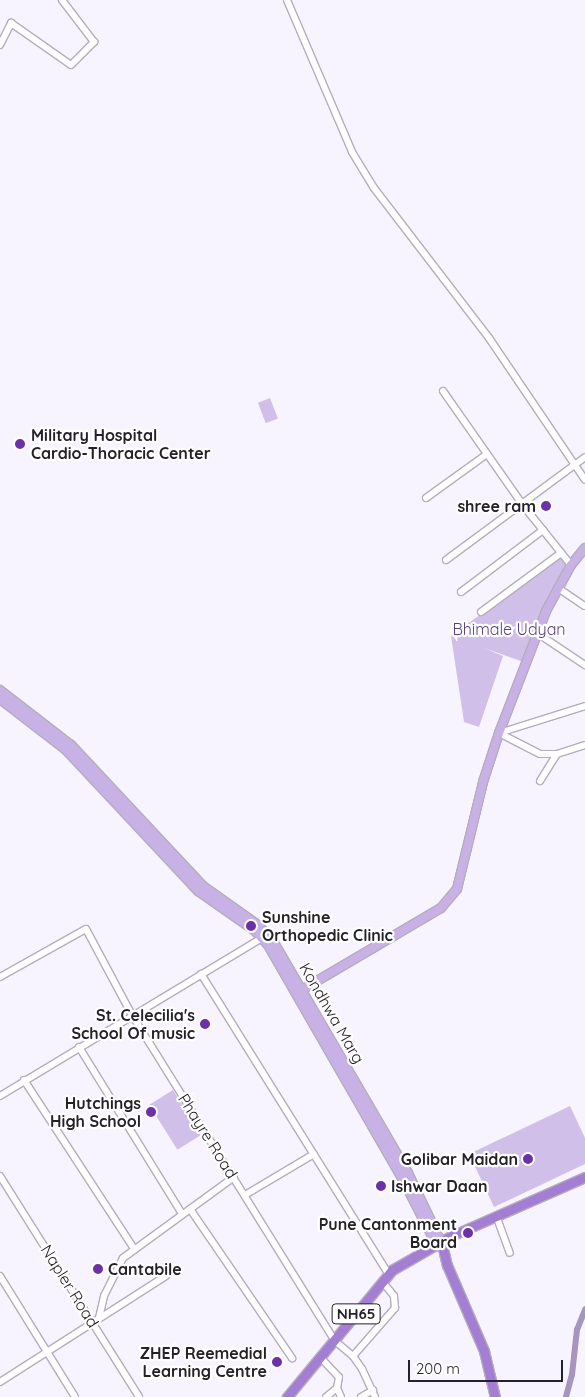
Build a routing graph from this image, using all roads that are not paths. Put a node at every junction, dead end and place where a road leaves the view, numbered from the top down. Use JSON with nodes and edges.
{"nodes":[{"id":1,"x":62,"y":0,"type":"edge"},
{"id":2,"x":287,"y":0,"type":"edge"},
{"id":3,"x":0,"y":45,"type":"edge"},
{"id":4,"x":444,"y":391,"type":"dead end"},
{"id":5,"x":487,"y":454,"type":"junction"},
{"id":6,"x":585,"y":457,"type":"edge"},
{"id":7,"x":574,"y":465,"type":"junction"},
{"id":8,"x":585,"y":480,"type":"edge"},
{"id":9,"x":426,"y":498,"type":"dead end"},
{"id":10,"x":522,"y":504,"type":"junction"},
{"id":11,"x":543,"y":530,"type":"junction"},
{"id":12,"x":561,"y":553,"type":"junction"},
{"id":13,"x":583,"y":553,"type":"edge"},
{"id":14,"x":446,"y":560,"type":"dead end"},
{"id":15,"x":571,"y":565,"type":"junction"},
{"id":16,"x":558,"y":588,"type":"junction"},
{"id":17,"x":461,"y":592,"type":"dead end"},
{"id":18,"x":585,"y":606,"type":"edge"},
{"id":19,"x":481,"y":612,"type":"dead end"},
{"id":20,"x":537,"y":633,"type":"junction"},
{"id":21,"x":585,"y":666,"type":"edge"},
{"id":22,"x":0,"y":690,"type":"edge"},
{"id":23,"x":0,"y":699,"type":"edge"},
{"id":24,"x":585,"y":706,"type":"edge"},
{"id":25,"x":499,"y":733,"type":"junction"},
{"id":26,"x":585,"y":745,"type":"edge"},
{"id":27,"x":557,"y":754,"type":"junction"},
{"id":28,"x":540,"y":781,"type":"dead end"},
{"id":29,"x":265,"y":936,"type":"junction"},
{"id":30,"x":201,"y":974,"type":"junction"},
{"id":31,"x":0,"y":977,"type":"edge"},
{"id":32,"x":300,"y":991,"type":"junction"},
{"id":33,"x":132,"y":1015,"type":"junction"},
{"id":34,"x":79,"y":1047,"type":"junction"},
{"id":35,"x":24,"y":1080,"type":"junction"},
{"id":36,"x":0,"y":1096,"type":"edge"},
{"id":37,"x":314,"y":1154,"type":"junction"},
{"id":38,"x":0,"y":1176,"type":"edge"},
{"id":39,"x":234,"y":1177,"type":"junction"},
{"id":40,"x":585,"y":1177,"type":"edge"},
{"id":41,"x":245,"y":1195,"type":"junction"},
{"id":42,"x":190,"y":1208,"type":"junction"},
{"id":43,"x":182,"y":1214,"type":"junction"},
{"id":44,"x":497,"y":1218,"type":"junction"},
{"id":45,"x":462,"y":1232,"type":"junction"},
{"id":46,"x":440,"y":1246,"type":"junction"},
{"id":47,"x":134,"y":1249,"type":"junction"},
{"id":48,"x":510,"y":1253,"type":"dead end"},
{"id":49,"x":447,"y":1265,"type":"junction"},
{"id":50,"x":0,"y":1276,"type":"edge"},
{"id":51,"x":166,"y":1276,"type":"dead end"},
{"id":52,"x":385,"y":1277,"type":"junction"},
{"id":53,"x":99,"y":1318,"type":"junction"},
{"id":54,"x":92,"y":1322,"type":"junction"},
{"id":55,"x":335,"y":1340,"type":"junction"},
{"id":56,"x":47,"y":1351,"type":"junction"},
{"id":57,"x":353,"y":1356,"type":"junction"},
{"id":58,"x":292,"y":1358,"type":"dead end"},
{"id":59,"x":321,"y":1358,"type":"junction"},
{"id":60,"x":0,"y":1382,"type":"edge"},
{"id":61,"x":337,"y":1388,"type":"junction"},
{"id":62,"x":374,"y":1394,"type":"edge"},
{"id":63,"x":75,"y":1397,"type":"edge"},
{"id":64,"x":139,"y":1397,"type":"edge"},
{"id":65,"x":287,"y":1397,"type":"edge"},
{"id":66,"x":326,"y":1397,"type":"edge"},
{"id":67,"x":341,"y":1397,"type":"edge"},
{"id":68,"x":361,"y":1397,"type":"edge"},
{"id":69,"x":495,"y":1397,"type":"edge"}],
"edges":[{"from":1,"to":3,"type":"street"},
{"from":2,"to":7,"type":"street"},
{"from":4,"to":5,"type":"street"},
{"from":5,"to":9,"type":"street"},
{"from":5,"to":10,"type":"street"},
{"from":6,"to":7,"type":"street"},
{"from":7,"to":8,"type":"street"},
{"from":7,"to":10,"type":"street"},
{"from":10,"to":11,"type":"street"},
{"from":10,"to":14,"type":"street"},
{"from":11,"to":12,"type":"street"},
{"from":11,"to":17,"type":"street"},
{"from":12,"to":15,"type":"street"},
{"from":12,"to":19,"type":"street"},
{"from":13,"to":15,"type":"main road"},
{"from":15,"to":16,"type":"main road"},
{"from":16,"to":18,"type":"street"},
{"from":16,"to":20,"type":"main road"},
{"from":20,"to":21,"type":"street"},
{"from":20,"to":25,"type":"main road"},
{"from":22,"to":29,"type":"main road","name":"Kondhwa Marg"},
{"from":23,"to":29,"type":"main road","name":"Kondhwa Marg"},
{"from":24,"to":25,"type":"street"},
{"from":25,"to":27,"type":"street"},
{"from":25,"to":32,"type":"main road"},
{"from":26,"to":27,"type":"street"},
{"from":27,"to":28,"type":"street"},
{"from":29,"to":30,"type":"street"},
{"from":29,"to":32,"type":"main road","name":"Kondhwa Marg"},
{"from":30,"to":33,"type":"street"},
{"from":30,"to":37,"type":"street"},
{"from":31,"to":33,"type":"street","name":"Phayre Road"},
{"from":32,"to":46,"type":"main road","name":"Kondhwa Marg"},
{"from":33,"to":34,"type":"street"},
{"from":33,"to":39,"type":"street","name":"Phayre Road"},
{"from":34,"to":35,"type":"street"},
{"from":34,"to":43,"type":"street"},
{"from":35,"to":36,"type":"street"},
{"from":35,"to":47,"type":"street"},
{"from":37,"to":41,"type":"street"},
{"from":37,"to":52,"type":"street"},
{"from":38,"to":54,"type":"street","name":"Napler Road"},
{"from":39,"to":41,"type":"street","name":"Phayre Road"},
{"from":39,"to":42,"type":"street"},
{"from":40,"to":44,"type":"highway","number":"NH65"},
{"from":41,"to":55,"type":"street","name":"Phayre Road"},
{"from":42,"to":43,"type":"street"},
{"from":42,"to":58,"type":"street"},
{"from":43,"to":47,"type":"street"},
{"from":44,"to":45,"type":"highway","number":"NH65"},
{"from":44,"to":48,"type":"street"},
{"from":45,"to":46,"type":"highway","number":"NH65"},
{"from":45,"to":49,"type":"highway"},
{"from":46,"to":49,"type":"highway"},
{"from":46,"to":52,"type":"highway","number":"NH65"},
{"from":47,"to":53,"type":"street"},
{"from":49,"to":69,"type":"highway"},
{"from":50,"to":56,"type":"street"},
{"from":51,"to":53,"type":"street"},
{"from":52,"to":55,"type":"highway","number":"NH65"},
{"from":52,"to":57,"type":"street"},
{"from":53,"to":54,"type":"street"},
{"from":54,"to":56,"type":"street"},
{"from":54,"to":64,"type":"street","name":"Napler Road"},
{"from":55,"to":57,"type":"street","name":"Phayre Road"},
{"from":55,"to":59,"type":"highway","number":"NH65"},
{"from":56,"to":60,"type":"street"},
{"from":56,"to":63,"type":"street"},
{"from":57,"to":62,"type":"street","name":"Phayre Road"},
{"from":59,"to":61,"type":"street"},
{"from":59,"to":65,"type":"highway","number":"NH65"},
{"from":61,"to":66,"type":"street"},
{"from":61,"to":67,"type":"street"},
{"from":62,"to":68,"type":"street"}]}
